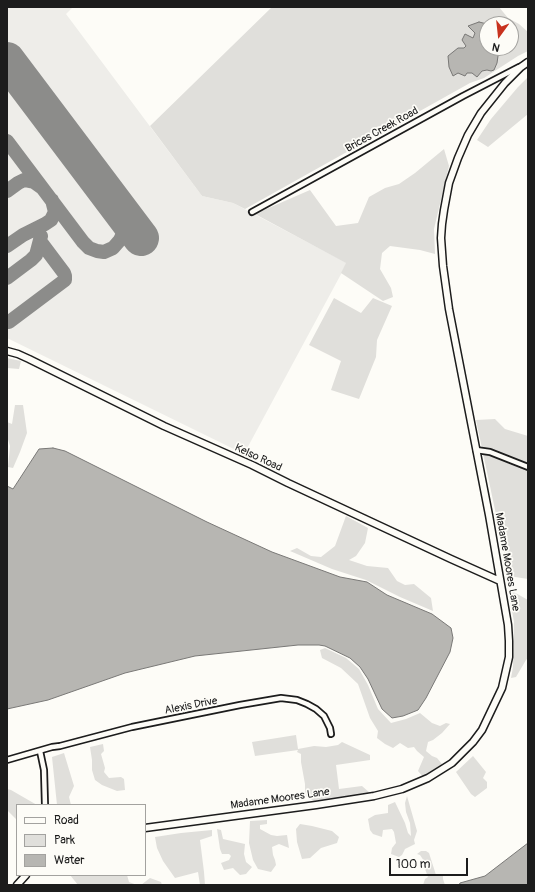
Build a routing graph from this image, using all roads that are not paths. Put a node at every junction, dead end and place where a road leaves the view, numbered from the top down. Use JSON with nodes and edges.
{"nodes":[{"id":1,"x":528,"y":62,"type":"edge"},
{"id":2,"x":521,"y":67,"type":"junction"},
{"id":3,"x":252,"y":212,"type":"dead end"},
{"id":4,"x":7,"y":351,"type":"edge"},
{"id":5,"x":476,"y":450,"type":"junction"},
{"id":6,"x":528,"y":467,"type":"edge"},
{"id":7,"x":500,"y":581,"type":"junction"},
{"id":8,"x":331,"y":734,"type":"dead end"},
{"id":9,"x":40,"y":751,"type":"junction"},
{"id":10,"x":7,"y":760,"type":"edge"},
{"id":11,"x":45,"y":804,"type":"edge"},
{"id":12,"x":146,"y":828,"type":"edge"},
{"id":13,"x":25,"y":876,"type":"edge"},
{"id":14,"x":17,"y":885,"type":"edge"}],
"edges":[{"from":1,"to":2,"type":"street","name":"Madame Moores Lane"},
{"from":2,"to":3,"type":"street","name":"Brices Creek Road"},
{"from":2,"to":5,"type":"street","name":"Madame Moores Lane"},
{"from":4,"to":7,"type":"street","name":"Kelso Road"},
{"from":5,"to":6,"type":"street"},
{"from":5,"to":7,"type":"street","name":"Madame Moores Lane"},
{"from":7,"to":12,"type":"street","name":"Madame Moores Lane"},
{"from":8,"to":9,"type":"street","name":"Alexis Drive"},
{"from":9,"to":10,"type":"street","name":"Alexis Drive"},
{"from":9,"to":11,"type":"street"},
{"from":13,"to":14,"type":"street"}]}
